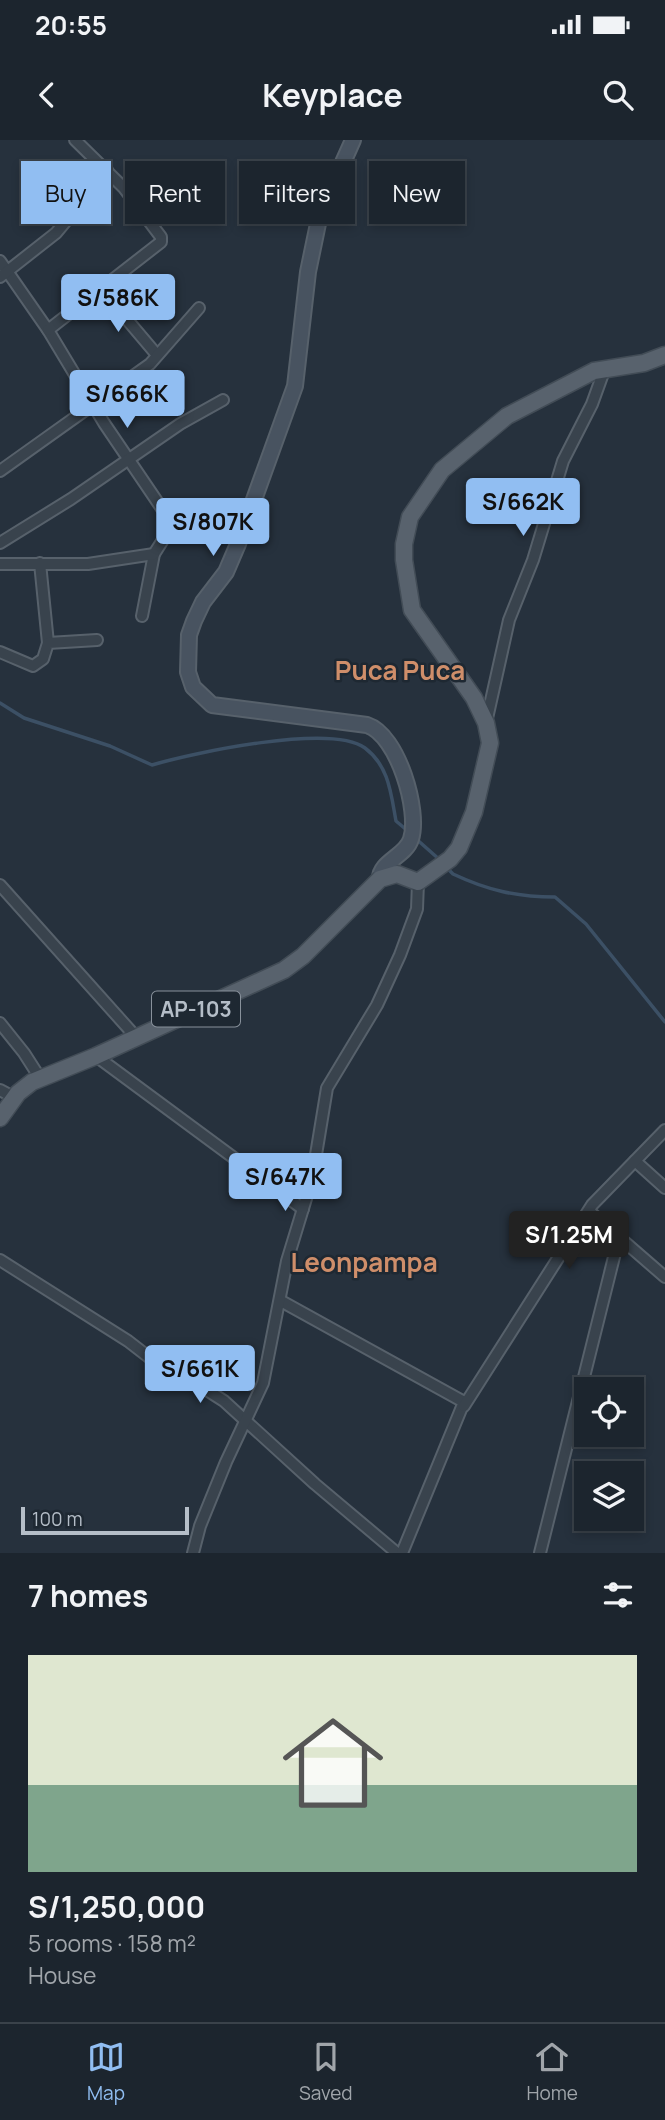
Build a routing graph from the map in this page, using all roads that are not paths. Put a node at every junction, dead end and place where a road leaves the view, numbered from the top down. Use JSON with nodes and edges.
{"nodes":[{"id":1,"x":75,"y":140,"type":"edge"},
{"id":2,"x":354,"y":140,"type":"edge"},
{"id":3,"x":97,"y":161,"type":"edge"},
{"id":4,"x":111,"y":175,"type":"edge"},
{"id":5,"x":63,"y":224,"type":"edge"},
{"id":6,"x":0,"y":261,"type":"edge"},
{"id":7,"x":4,"y":274,"type":"edge"},
{"id":8,"x":102,"y":290,"type":"junction"},
{"id":9,"x":199,"y":308,"type":"dead end"},
{"id":10,"x":48,"y":330,"type":"junction"},
{"id":11,"x":157,"y":355,"type":"junction"},
{"id":12,"x":665,"y":355,"type":"edge"},
{"id":13,"x":605,"y":368,"type":"junction"},
{"id":14,"x":223,"y":400,"type":"dead end"},
{"id":15,"x":93,"y":403,"type":"junction"},
{"id":16,"x":0,"y":453,"type":"edge"},
{"id":17,"x":128,"y":460,"type":"junction"},
{"id":18,"x":4,"y":468,"type":"edge"},
{"id":19,"x":0,"y":543,"type":"edge"},
{"id":20,"x":155,"y":554,"type":"junction"},
{"id":21,"x":40,"y":563,"type":"junction"},
{"id":22,"x":0,"y":564,"type":"edge"},
{"id":23,"x":142,"y":616,"type":"dead end"},
{"id":24,"x":97,"y":640,"type":"dead end"},
{"id":25,"x":48,"y":643,"type":"junction"},
{"id":26,"x":0,"y":652,"type":"edge"},
{"id":27,"x":486,"y":723,"type":"junction"},
{"id":28,"x":380,"y":880,"type":"junction"},
{"id":29,"x":418,"y":883,"type":"junction"},
{"id":30,"x":0,"y":885,"type":"edge"},
{"id":31,"x":9,"y":894,"type":"junction"},
{"id":32,"x":0,"y":903,"type":"edge"},
{"id":33,"x":0,"y":1023,"type":"edge"},
{"id":34,"x":136,"y":1037,"type":"junction"},
{"id":35,"x":96,"y":1056,"type":"junction"},
{"id":36,"x":40,"y":1078,"type":"junction"},
{"id":37,"x":0,"y":1090,"type":"edge"},
{"id":38,"x":15,"y":1098,"type":"junction"},
{"id":39,"x":0,"y":1118,"type":"edge"},
{"id":40,"x":665,"y":1130,"type":"edge"},
{"id":41,"x":635,"y":1161,"type":"junction"},
{"id":42,"x":665,"y":1188,"type":"edge"},
{"id":43,"x":303,"y":1209,"type":"junction"},
{"id":44,"x":589,"y":1211,"type":"junction"},
{"id":45,"x":619,"y":1237,"type":"junction"},
{"id":46,"x":0,"y":1260,"type":"edge"},
{"id":47,"x":665,"y":1277,"type":"edge"},
{"id":48,"x":281,"y":1301,"type":"junction"},
{"id":49,"x":464,"y":1406,"type":"junction"},
{"id":50,"x":247,"y":1421,"type":"junction"},
{"id":51,"x":193,"y":1553,"type":"edge"},
{"id":52,"x":400,"y":1553,"type":"edge"},
{"id":53,"x":540,"y":1553,"type":"edge"}],
"edges":[{"from":1,"to":3,"type":"street"},
{"from":2,"to":28,"type":"main road"},
{"from":4,"to":8,"type":"street"},
{"from":5,"to":7,"type":"street"},
{"from":6,"to":7,"type":"street"},
{"from":7,"to":10,"type":"street"},
{"from":8,"to":10,"type":"street"},
{"from":8,"to":11,"type":"street"},
{"from":9,"to":11,"type":"street"},
{"from":10,"to":15,"type":"street"},
{"from":11,"to":15,"type":"street"},
{"from":12,"to":13,"type":"main road"},
{"from":13,"to":27,"type":"street"},
{"from":13,"to":27,"type":"main road"},
{"from":14,"to":17,"type":"street"},
{"from":15,"to":17,"type":"street"},
{"from":15,"to":18,"type":"street"},
{"from":16,"to":18,"type":"street"},
{"from":17,"to":19,"type":"street"},
{"from":17,"to":20,"type":"street"},
{"from":20,"to":21,"type":"street"},
{"from":20,"to":23,"type":"street"},
{"from":21,"to":22,"type":"street"},
{"from":21,"to":25,"type":"street"},
{"from":24,"to":25,"type":"street"},
{"from":25,"to":26,"type":"street"},
{"from":27,"to":29,"type":"main road"},
{"from":28,"to":29,"type":"main road"},
{"from":28,"to":34,"type":"main road","number":"AP-103"},
{"from":29,"to":43,"type":"street"},
{"from":30,"to":31,"type":"street"},
{"from":31,"to":32,"type":"street"},
{"from":31,"to":34,"type":"street"},
{"from":33,"to":36,"type":"street"},
{"from":34,"to":35,"type":"main road","number":"AP-103"},
{"from":35,"to":36,"type":"main road","number":"AP-103"},
{"from":35,"to":43,"type":"street"},
{"from":36,"to":38,"type":"main road","number":"AP-103"},
{"from":37,"to":38,"type":"street"},
{"from":38,"to":39,"type":"main road","number":"AP-103"},
{"from":40,"to":41,"type":"street"},
{"from":41,"to":42,"type":"street"},
{"from":41,"to":44,"type":"street"},
{"from":43,"to":48,"type":"street"},
{"from":44,"to":45,"type":"street"},
{"from":44,"to":49,"type":"street"},
{"from":45,"to":47,"type":"street"},
{"from":45,"to":53,"type":"street"},
{"from":46,"to":50,"type":"street"},
{"from":48,"to":49,"type":"street"},
{"from":48,"to":50,"type":"street"},
{"from":49,"to":52,"type":"street"},
{"from":50,"to":51,"type":"street"},
{"from":50,"to":52,"type":"street"}]}
